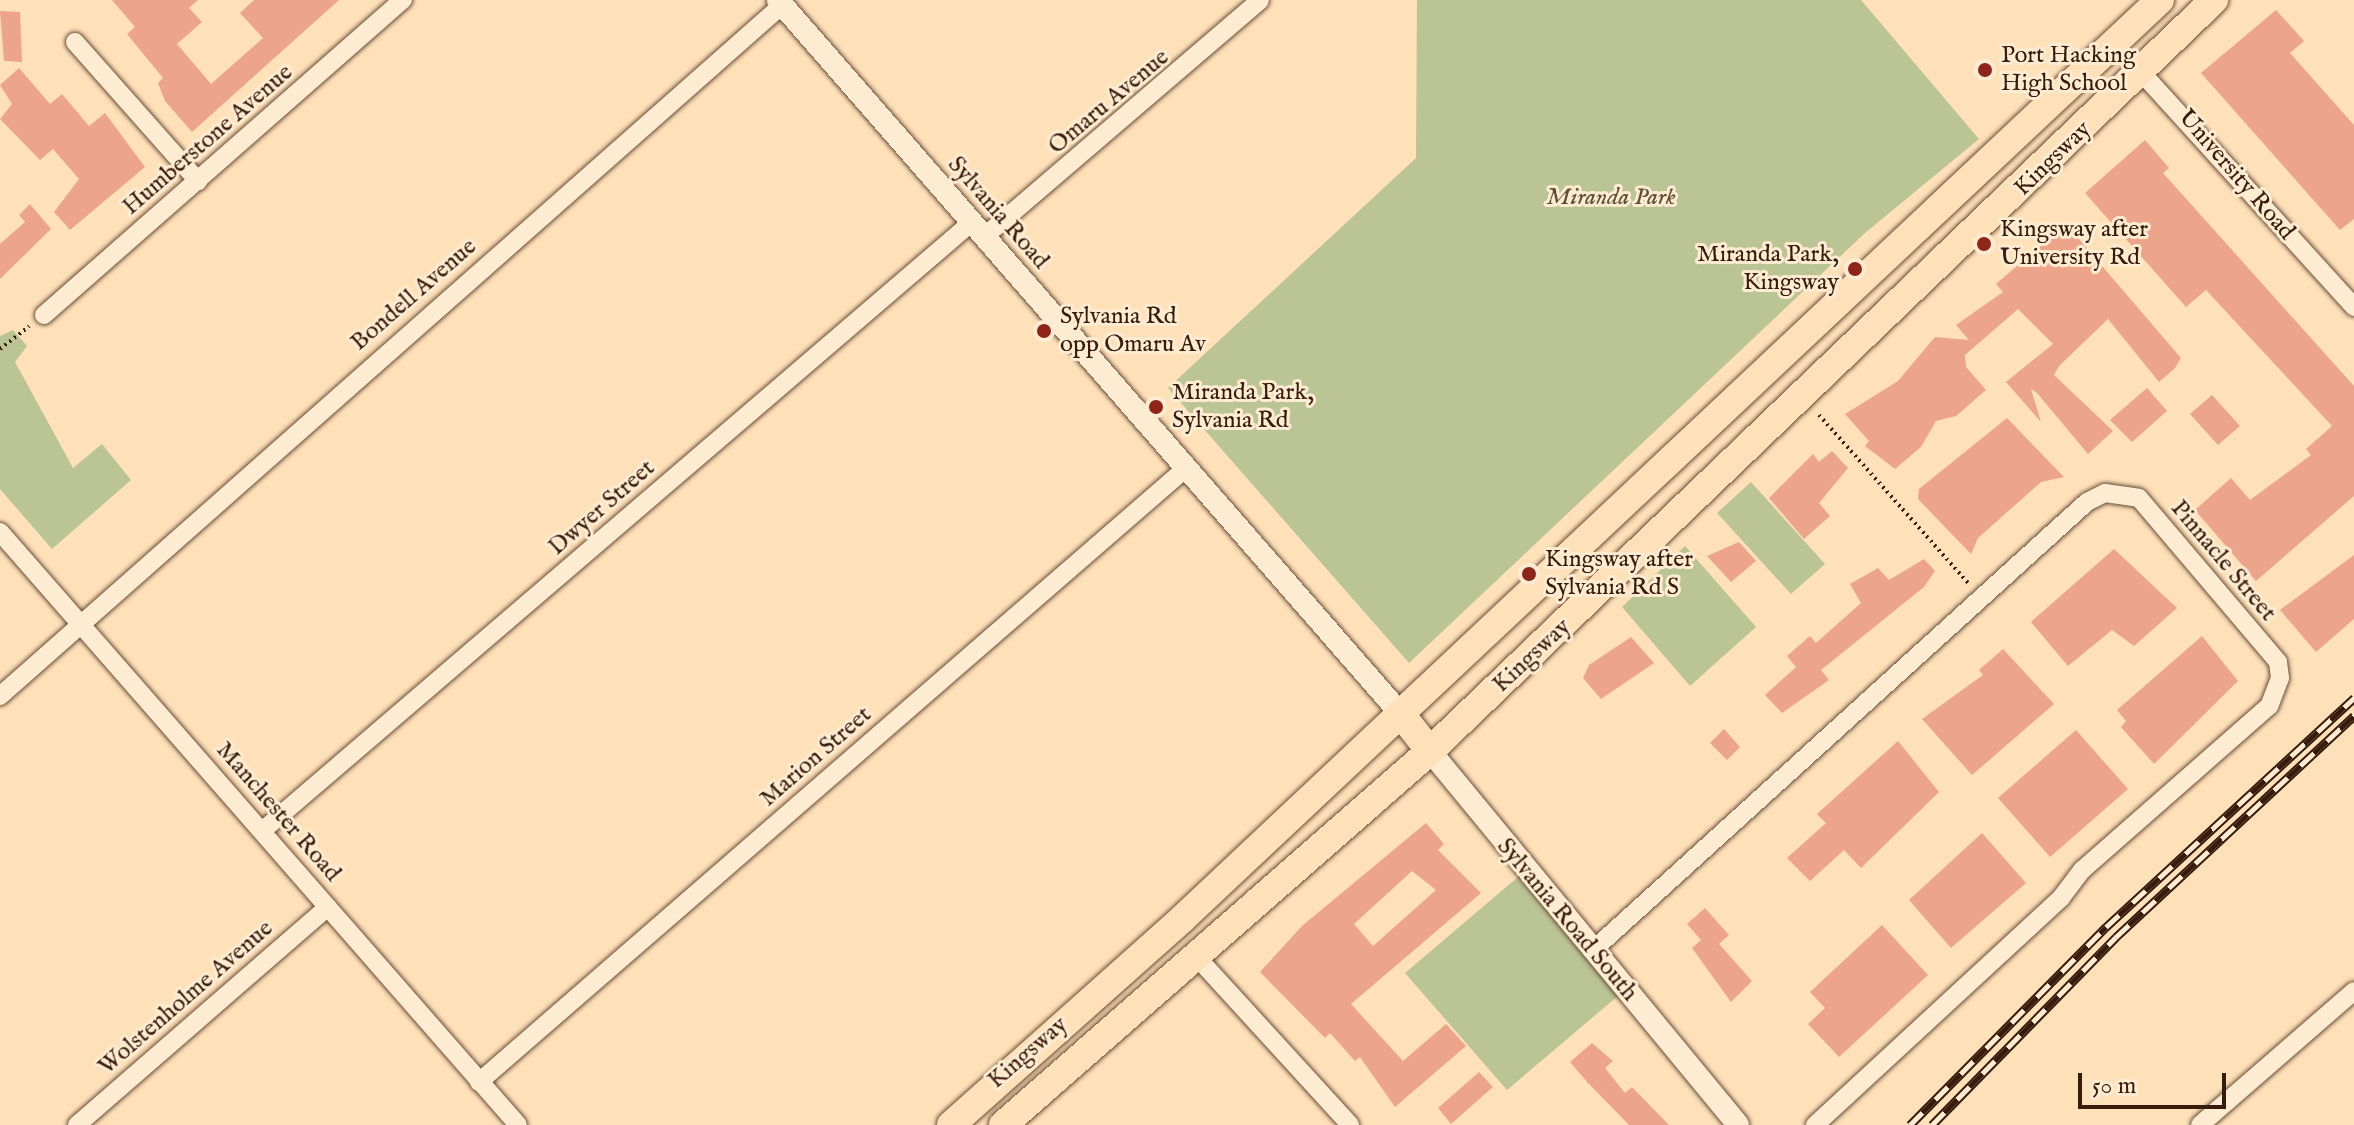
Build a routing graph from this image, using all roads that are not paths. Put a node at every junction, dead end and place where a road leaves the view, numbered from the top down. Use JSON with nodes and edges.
{"nodes":[{"id":1,"x":1260,"y":0,"type":"edge"},
{"id":2,"x":2160,"y":0,"type":"edge"},
{"id":3,"x":2214,"y":0,"type":"edge"},
{"id":4,"x":780,"y":2,"type":"edge"},
{"id":5,"x":395,"y":3,"type":"edge"},
{"id":6,"x":75,"y":42,"type":"dead end"},
{"id":7,"x":2115,"y":45,"type":"junction"},
{"id":8,"x":2142,"y":73,"type":"junction"},
{"id":9,"x":198,"y":181,"type":"junction"},
{"id":10,"x":978,"y":229,"type":"junction"},
{"id":11,"x":2354,"y":307,"type":"edge"},
{"id":12,"x":44,"y":315,"type":"road end"},
{"id":13,"x":1185,"y":469,"type":"junction"},
{"id":14,"x":0,"y":532,"type":"edge"},
{"id":15,"x":80,"y":623,"type":"junction"},
{"id":16,"x":0,"y":696,"type":"edge"},
{"id":17,"x":1400,"y":713,"type":"junction"},
{"id":18,"x":1430,"y":751,"type":"junction"},
{"id":19,"x":262,"y":831,"type":"junction"},
{"id":20,"x":328,"y":907,"type":"junction"},
{"id":21,"x":1592,"y":951,"type":"junction"},
{"id":22,"x":1195,"y":955,"type":"junction"},
{"id":23,"x":2354,"y":991,"type":"edge"},
{"id":24,"x":479,"y":1082,"type":"junction"},
{"id":25,"x":77,"y":1125,"type":"edge"},
{"id":26,"x":518,"y":1125,"type":"edge"},
{"id":27,"x":951,"y":1125,"type":"edge"},
{"id":28,"x":1003,"y":1125,"type":"edge"},
{"id":29,"x":1350,"y":1125,"type":"edge"},
{"id":30,"x":1738,"y":1125,"type":"edge"},
{"id":31,"x":1815,"y":1125,"type":"edge"},
{"id":32,"x":2200,"y":1125,"type":"edge"}],
"edges":[{"from":1,"to":10,"type":"street","name":"Omaru Avenue"},
{"from":2,"to":7,"type":"main road","name":"Kingsway"},
{"from":3,"to":8,"type":"main road","name":"Kingsway"},
{"from":4,"to":10,"type":"street","name":"Sylvania Road"},
{"from":4,"to":15,"type":"street","name":"Bondell Avenue"},
{"from":5,"to":9,"type":"street","name":"Humberstone Avenue"},
{"from":6,"to":9,"type":"street"},
{"from":7,"to":8,"type":"main road","name":"University Road"},
{"from":7,"to":17,"type":"main road","name":"Kingsway"},
{"from":8,"to":11,"type":"street","name":"University Road"},
{"from":8,"to":18,"type":"main road","name":"Kingsway"},
{"from":9,"to":12,"type":"street","name":"Humberstone Avenue"},
{"from":10,"to":13,"type":"street","name":"Sylvania Road"},
{"from":10,"to":19,"type":"street","name":"Dwyer Street"},
{"from":13,"to":17,"type":"street","name":"Sylvania Road"},
{"from":13,"to":24,"type":"street","name":"Marion Street"},
{"from":14,"to":15,"type":"street","name":"Manchester Road"},
{"from":15,"to":16,"type":"street","name":"Bondell Avenue"},
{"from":15,"to":19,"type":"street","name":"Manchester Road"},
{"from":17,"to":18,"type":"main road","name":"Sylvania Road South"},
{"from":17,"to":27,"type":"main road","name":"Kingsway"},
{"from":18,"to":21,"type":"street","name":"Sylvania Road South"},
{"from":18,"to":22,"type":"main road","name":"Kingsway"},
{"from":19,"to":20,"type":"street","name":"Manchester Road"},
{"from":20,"to":24,"type":"street","name":"Manchester Road"},
{"from":20,"to":25,"type":"street","name":"Wolstenholme Avenue"},
{"from":21,"to":30,"type":"street","name":"Sylvania Road South"},
{"from":21,"to":31,"type":"street","name":"Pinnacle Street"},
{"from":22,"to":28,"type":"main road","name":"Kingsway"},
{"from":22,"to":29,"type":"street"},
{"from":23,"to":32,"type":"street"},
{"from":24,"to":26,"type":"street","name":"Manchester Road"}]}
